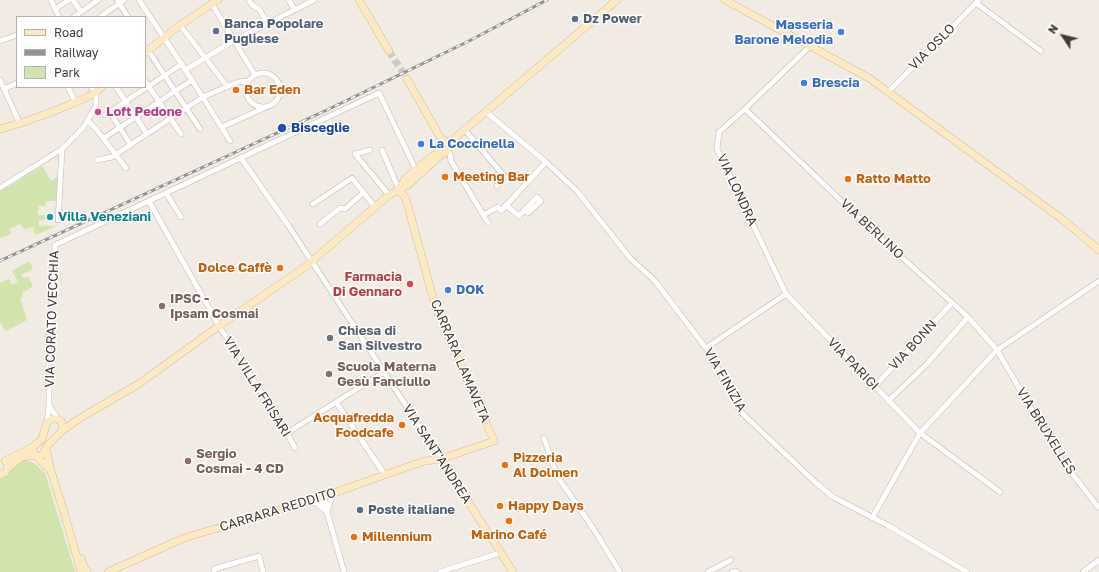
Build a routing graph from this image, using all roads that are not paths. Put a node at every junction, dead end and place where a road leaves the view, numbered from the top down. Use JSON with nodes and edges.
{"nodes":[{"id":1,"x":51,"y":0,"type":"edge"},
{"id":2,"x":69,"y":0,"type":"edge"},
{"id":3,"x":73,"y":0,"type":"edge"},
{"id":4,"x":97,"y":0,"type":"edge"},
{"id":5,"x":139,"y":0,"type":"edge"},
{"id":6,"x":248,"y":0,"type":"edge"},
{"id":7,"x":289,"y":0,"type":"edge"},
{"id":8,"x":314,"y":0,"type":"edge"},
{"id":9,"x":359,"y":0,"type":"edge"},
{"id":10,"x":616,"y":0,"type":"edge"},
{"id":11,"x":725,"y":0,"type":"edge"},
{"id":12,"x":120,"y":1,"type":"edge"},
{"id":13,"x":978,"y":1,"type":"edge"},
{"id":14,"x":215,"y":2,"type":"edge"},
{"id":15,"x":55,"y":9,"type":"junction"},
{"id":16,"x":294,"y":9,"type":"junction"},
{"id":17,"x":81,"y":12,"type":"junction"},
{"id":18,"x":58,"y":16,"type":"edge"},
{"id":19,"x":75,"y":16,"type":"edge"},
{"id":20,"x":101,"y":16,"type":"edge"},
{"id":21,"x":128,"y":16,"type":"edge"},
{"id":22,"x":267,"y":23,"type":"junction"},
{"id":23,"x":180,"y":25,"type":"junction"},
{"id":24,"x":16,"y":35,"type":"edge"},
{"id":25,"x":164,"y":37,"type":"junction"},
{"id":26,"x":235,"y":40,"type":"junction"},
{"id":27,"x":0,"y":41,"type":"edge"},
{"id":28,"x":810,"y":46,"type":"junction"},
{"id":29,"x":146,"y":51,"type":"edge"},
{"id":30,"x":389,"y":51,"type":"tunnel mouth"},
{"id":31,"x":1041,"y":52,"type":"dead end"},
{"id":32,"x":205,"y":58,"type":"junction"},
{"id":33,"x":182,"y":64,"type":"junction"},
{"id":34,"x":185,"y":70,"type":"junction"},
{"id":35,"x":255,"y":74,"type":"junction"},
{"id":36,"x":165,"y":76,"type":"junction"},
{"id":37,"x":407,"y":79,"type":"tunnel mouth"},
{"id":38,"x":0,"y":80,"type":"edge"},
{"id":39,"x":192,"y":80,"type":"junction"},
{"id":40,"x":248,"y":81,"type":"junction"},
{"id":41,"x":16,"y":83,"type":"edge"},
{"id":42,"x":146,"y":83,"type":"edge"},
{"id":43,"x":148,"y":86,"type":"junction"},
{"id":44,"x":227,"y":86,"type":"junction"},
{"id":45,"x":4,"y":88,"type":"junction"},
{"id":46,"x":68,"y":88,"type":"edge"},
{"id":47,"x":92,"y":88,"type":"edge"},
{"id":48,"x":101,"y":88,"type":"edge"},
{"id":49,"x":117,"y":88,"type":"edge"},
{"id":50,"x":145,"y":88,"type":"edge"},
{"id":51,"x":176,"y":92,"type":"junction"},
{"id":52,"x":888,"y":92,"type":"junction"},
{"id":53,"x":96,"y":93,"type":"junction"},
{"id":54,"x":203,"y":97,"type":"junction"},
{"id":55,"x":126,"y":101,"type":"junction"},
{"id":56,"x":75,"y":102,"type":"junction"},
{"id":57,"x":159,"y":103,"type":"junction"},
{"id":58,"x":186,"y":108,"type":"junction"},
{"id":59,"x":264,"y":108,"type":"junction"},
{"id":60,"x":745,"y":109,"type":"junction"},
{"id":61,"x":486,"y":112,"type":"junction"},
{"id":62,"x":136,"y":117,"type":"junction"},
{"id":63,"x":170,"y":118,"type":"junction"},
{"id":64,"x":88,"y":121,"type":"junction"},
{"id":65,"x":20,"y":124,"type":"junction"},
{"id":66,"x":222,"y":127,"type":"junction"},
{"id":67,"x":120,"y":128,"type":"junction"},
{"id":68,"x":0,"y":129,"type":"edge"},
{"id":69,"x":200,"y":129,"type":"dead end"},
{"id":70,"x":465,"y":130,"type":"junction"},
{"id":71,"x":147,"y":134,"type":"junction"},
{"id":72,"x":181,"y":134,"type":"dead end"},
{"id":73,"x":104,"y":138,"type":"junction"},
{"id":74,"x":230,"y":141,"type":"dead end"},
{"id":75,"x":131,"y":145,"type":"junction"},
{"id":76,"x":445,"y":147,"type":"junction"},
{"id":77,"x":62,"y":149,"type":"junction"},
{"id":78,"x":370,"y":150,"type":"dead end"},
{"id":79,"x":382,"y":150,"type":"dead end"},
{"id":80,"x":116,"y":154,"type":"junction"},
{"id":81,"x":241,"y":158,"type":"junction"},
{"id":82,"x":97,"y":160,"type":"dead end"},
{"id":83,"x":546,"y":162,"type":"junction"},
{"id":84,"x":126,"y":168,"type":"dead end"},
{"id":85,"x":416,"y":170,"type":"junction"},
{"id":86,"x":497,"y":186,"type":"dead end"},
{"id":87,"x":0,"y":188,"type":"edge"},
{"id":88,"x":398,"y":190,"type":"junction"},
{"id":89,"x":166,"y":193,"type":"junction"},
{"id":90,"x":363,"y":193,"type":"junction"},
{"id":91,"x":389,"y":195,"type":"junction"},
{"id":92,"x":149,"y":201,"type":"junction"},
{"id":93,"x":313,"y":204,"type":"dead end"},
{"id":94,"x":506,"y":205,"type":"junction"},
{"id":95,"x":375,"y":207,"type":"junction"},
{"id":96,"x":525,"y":210,"type":"dead end"},
{"id":97,"x":483,"y":215,"type":"junction"},
{"id":98,"x":181,"y":217,"type":"dead end"},
{"id":99,"x":58,"y":220,"type":"dead end"},
{"id":100,"x":488,"y":223,"type":"dead end"},
{"id":101,"x":320,"y":224,"type":"dead end"},
{"id":102,"x":1099,"y":250,"type":"edge"},
{"id":103,"x":312,"y":261,"type":"junction"},
{"id":104,"x":1099,"y":281,"type":"edge"},
{"id":105,"x":786,"y":294,"type":"junction"},
{"id":106,"x":952,"y":303,"type":"junction"},
{"id":107,"x":968,"y":317,"type":"junction"},
{"id":108,"x":219,"y":326,"type":"junction"},
{"id":109,"x":706,"y":348,"type":"junction"},
{"id":110,"x":998,"y":350,"type":"junction"},
{"id":111,"x":384,"y":372,"type":"junction"},
{"id":112,"x":874,"y":386,"type":"junction"},
{"id":113,"x":888,"y":401,"type":"junction"},
{"id":114,"x":336,"y":402,"type":"junction"},
{"id":115,"x":49,"y":406,"type":"junction"},
{"id":116,"x":59,"y":420,"type":"junction"},
{"id":117,"x":77,"y":420,"type":"junction"},
{"id":118,"x":47,"y":422,"type":"junction"},
{"id":119,"x":62,"y":431,"type":"junction"},
{"id":120,"x":287,"y":433,"type":"junction"},
{"id":121,"x":920,"y":434,"type":"junction"},
{"id":122,"x":544,"y":438,"type":"dead end"},
{"id":123,"x":494,"y":441,"type":"joint"},
{"id":124,"x":33,"y":447,"type":"junction"},
{"id":125,"x":46,"y":448,"type":"junction"},
{"id":126,"x":295,"y":448,"type":"dead end"},
{"id":127,"x":36,"y":456,"type":"junction"},
{"id":128,"x":441,"y":460,"type":"junction"},
{"id":129,"x":4,"y":463,"type":"edge"},
{"id":130,"x":51,"y":471,"type":"junction"},
{"id":131,"x":0,"y":475,"type":"edge"},
{"id":132,"x":385,"y":475,"type":"junction"},
{"id":133,"x":336,"y":492,"type":"junction"},
{"id":134,"x":1000,"y":492,"type":"dead end"},
{"id":135,"x":322,"y":497,"type":"junction"},
{"id":136,"x":307,"y":502,"type":"junction"},
{"id":137,"x":1099,"y":508,"type":"edge"},
{"id":138,"x":327,"y":512,"type":"junction"},
{"id":139,"x":872,"y":518,"type":"junction"},
{"id":140,"x":69,"y":531,"type":"junction"},
{"id":141,"x":500,"y":553,"type":"junction"},
{"id":142,"x":731,"y":560,"type":"dead end"},
{"id":143,"x":1099,"y":560,"type":"edge"},
{"id":144,"x":115,"y":570,"type":"edge"},
{"id":145,"x":81,"y":572,"type":"edge"},
{"id":146,"x":88,"y":572,"type":"edge"},
{"id":147,"x":108,"y":572,"type":"edge"},
{"id":148,"x":215,"y":572,"type":"edge"},
{"id":149,"x":263,"y":572,"type":"edge"},
{"id":150,"x":344,"y":572,"type":"edge"},
{"id":151,"x":440,"y":572,"type":"edge"},
{"id":152,"x":512,"y":572,"type":"edge"},
{"id":153,"x":620,"y":572,"type":"edge"},
{"id":154,"x":708,"y":572,"type":"edge"},
{"id":155,"x":732,"y":572,"type":"edge"},
{"id":156,"x":737,"y":572,"type":"edge"},
{"id":157,"x":967,"y":572,"type":"edge"},
{"id":158,"x":1083,"y":572,"type":"edge"}],
"edges":[{"from":1,"to":15,"type":"street"},
{"from":2,"to":15,"type":"street"},
{"from":3,"to":17,"type":"street"},
{"from":4,"to":17,"type":"street"},
{"from":5,"to":25,"type":"street"},
{"from":6,"to":22,"type":"street"},
{"from":7,"to":16,"type":"street"},
{"from":8,"to":16,"type":"street"},
{"from":9,"to":30,"type":"street"},
{"from":10,"to":61,"type":"street"},
{"from":11,"to":28,"type":"street"},
{"from":12,"to":20,"type":"street"},
{"from":12,"to":21,"type":"street"},
{"from":13,"to":31,"type":"street"},
{"from":13,"to":52,"type":"street","name":"VIA OSLO"},
{"from":14,"to":23,"type":"street"},
{"from":14,"to":26,"type":"street"},
{"from":15,"to":18,"type":"street"},
{"from":16,"to":22,"type":"street"},
{"from":17,"to":19,"type":"street"},
{"from":22,"to":26,"type":"street"},
{"from":23,"to":25,"type":"street"},
{"from":23,"to":32,"type":"street"},
{"from":24,"to":27,"type":"street"},
{"from":25,"to":29,"type":"street"},
{"from":25,"to":33,"type":"street"},
{"from":26,"to":32,"type":"street"},
{"from":26,"to":35,"type":"street"},
{"from":28,"to":52,"type":"street"},
{"from":28,"to":60,"type":"street","name":"VIA LONDRA"},
{"from":29,"to":36,"type":"street"},
{"from":32,"to":34,"type":"street"},
{"from":32,"to":44,"type":"street"},
{"from":33,"to":34,"type":"street"},
{"from":33,"to":36,"type":"street"},
{"from":34,"to":39,"type":"street"},
{"from":35,"to":40,"type":"street"},
{"from":35,"to":59,"type":"street"},
{"from":36,"to":43,"type":"street"},
{"from":36,"to":51,"type":"street"},
{"from":37,"to":76,"type":"street"},
{"from":38,"to":45,"type":"street"},
{"from":39,"to":51,"type":"street"},
{"from":39,"to":54,"type":"street"},
{"from":40,"to":44,"type":"street"},
{"from":40,"to":59,"type":"street"},
{"from":41,"to":45,"type":"street"},
{"from":42,"to":43,"type":"street"},
{"from":43,"to":57,"type":"street"},
{"from":44,"to":54,"type":"street"},
{"from":45,"to":65,"type":"street"},
{"from":46,"to":56,"type":"street"},
{"from":47,"to":53,"type":"street"},
{"from":48,"to":53,"type":"street"},
{"from":49,"to":55,"type":"street"},
{"from":50,"to":55,"type":"street"},
{"from":51,"to":57,"type":"street"},
{"from":51,"to":58,"type":"street"},
{"from":52,"to":102,"type":"street"},
{"from":53,"to":56,"type":"street"},
{"from":53,"to":64,"type":"street"},
{"from":54,"to":58,"type":"street"},
{"from":54,"to":66,"type":"street"},
{"from":55,"to":62,"type":"street"},
{"from":55,"to":67,"type":"street"},
{"from":56,"to":65,"type":"street"},
{"from":57,"to":62,"type":"street"},
{"from":57,"to":63,"type":"street"},
{"from":58,"to":63,"type":"street"},
{"from":58,"to":69,"type":"street"},
{"from":59,"to":66,"type":"street"},
{"from":60,"to":105,"type":"street","name":"VIA LONDRA"},
{"from":60,"to":106,"type":"street","name":"VIA BERLINO"},
{"from":61,"to":70,"type":"street"},
{"from":61,"to":83,"type":"street","name":"VIA FINIZIA"},
{"from":62,"to":67,"type":"street"},
{"from":62,"to":71,"type":"street"},
{"from":63,"to":71,"type":"street"},
{"from":63,"to":72,"type":"street"},
{"from":64,"to":73,"type":"street"},
{"from":64,"to":77,"type":"street"},
{"from":65,"to":68,"type":"street"},
{"from":66,"to":74,"type":"street"},
{"from":67,"to":73,"type":"street"},
{"from":67,"to":75,"type":"street"},
{"from":70,"to":76,"type":"street"},
{"from":70,"to":86,"type":"street"},
{"from":71,"to":75,"type":"street"},
{"from":73,"to":80,"type":"street"},
{"from":75,"to":80,"type":"street"},
{"from":76,"to":85,"type":"street"},
{"from":76,"to":88,"type":"street"},
{"from":76,"to":97,"type":"street"},
{"from":77,"to":87,"type":"street"},
{"from":77,"to":99,"type":"street"},
{"from":78,"to":91,"type":"street"},
{"from":79,"to":88,"type":"street"},
{"from":80,"to":82,"type":"street"},
{"from":80,"to":84,"type":"street"},
{"from":81,"to":85,"type":"street","name":"VIA CORATO VECCHIA"},
{"from":81,"to":89,"type":"street","name":"VIA CORATO VECCHIA"},
{"from":81,"to":103,"type":"street","name":"VIA SANT'ANDREA"},
{"from":83,"to":94,"type":"street"},
{"from":83,"to":109,"type":"street","name":"VIA FINIZIA"},
{"from":85,"to":88,"type":"street"},
{"from":88,"to":91,"type":"street"},
{"from":88,"to":123,"type":"street","name":"CARRARA LAMAVETA"},
{"from":89,"to":92,"type":"street","name":"VIA CORATO VECCHIA"},
{"from":89,"to":98,"type":"street"},
{"from":90,"to":93,"type":"street"},
{"from":90,"to":95,"type":"street"},
{"from":90,"to":101,"type":"street"},
{"from":91,"to":95,"type":"street"},
{"from":92,"to":108,"type":"street","name":"VIA VILLA FRISARI"},
{"from":92,"to":115,"type":"street","name":"VIA CORATO VECCHIA"},
{"from":94,"to":96,"type":"street"},
{"from":94,"to":97,"type":"street"},
{"from":95,"to":103,"type":"street"},
{"from":97,"to":100,"type":"street"},
{"from":103,"to":108,"type":"street"},
{"from":103,"to":111,"type":"street","name":"VIA SANT'ANDREA"},
{"from":104,"to":110,"type":"street"},
{"from":105,"to":109,"type":"street"},
{"from":105,"to":112,"type":"street","name":"VIA PARIGI"},
{"from":106,"to":107,"type":"street","name":"VIA BERLINO"},
{"from":106,"to":112,"type":"street","name":"VIA BONN"},
{"from":107,"to":110,"type":"street","name":"VIA BERLINO"},
{"from":107,"to":113,"type":"street"},
{"from":108,"to":117,"type":"street"},
{"from":108,"to":120,"type":"street","name":"VIA VILLA FRISARI"},
{"from":109,"to":139,"type":"street","name":"VIA FINIZIA"},
{"from":110,"to":121,"type":"street"},
{"from":110,"to":137,"type":"street","name":"VIA BRUXELLES"},
{"from":111,"to":114,"type":"street"},
{"from":111,"to":128,"type":"street","name":"VIA SANT'ANDREA"},
{"from":112,"to":113,"type":"street","name":"VIA PARIGI"},
{"from":113,"to":121,"type":"street","name":"VIA PARIGI"},
{"from":114,"to":120,"type":"street"},
{"from":114,"to":132,"type":"street"},
{"from":115,"to":116,"type":"street","name":"VIA CORATO VECCHIA"},
{"from":115,"to":118,"type":"street","name":"VIA CORATO VECCHIA"},
{"from":116,"to":117,"type":"street"},
{"from":116,"to":118,"type":"street"},
{"from":116,"to":119,"type":"street"},
{"from":117,"to":119,"type":"street"},
{"from":118,"to":124,"type":"street"},
{"from":119,"to":125,"type":"street"},
{"from":120,"to":126,"type":"street","name":"VIA VILLA FRISARI"},
{"from":121,"to":134,"type":"street","name":"VIA PARIGI"},
{"from":121,"to":139,"type":"street"},
{"from":122,"to":153,"type":"street"},
{"from":123,"to":128,"type":"street","name":"CARRARA REDDITO"},
{"from":124,"to":127,"type":"street"},
{"from":124,"to":129,"type":"street"},
{"from":125,"to":127,"type":"street"},
{"from":125,"to":130,"type":"street"},
{"from":127,"to":129,"type":"street"},
{"from":127,"to":130,"type":"street"},
{"from":128,"to":132,"type":"street","name":"CARRARA REDDITO"},
{"from":128,"to":141,"type":"street","name":"VIA SANT'ANDREA"},
{"from":129,"to":131,"type":"street"},
{"from":130,"to":140,"type":"street"},
{"from":132,"to":133,"type":"street","name":"CARRARA REDDITO"},
{"from":133,"to":135,"type":"street","name":"CARRARA REDDITO"},
{"from":133,"to":138,"type":"street"},
{"from":135,"to":136,"type":"street","name":"CARRARA REDDITO"},
{"from":135,"to":138,"type":"street"},
{"from":136,"to":138,"type":"street"},
{"from":136,"to":144,"type":"street","name":"CARRARA REDDITO"},
{"from":138,"to":150,"type":"street"},
{"from":139,"to":157,"type":"street","name":"VIA FINIZIA"},
{"from":140,"to":145,"type":"street"},
{"from":140,"to":146,"type":"street"},
{"from":141,"to":151,"type":"street"},
{"from":141,"to":152,"type":"street","name":"VIA SANT'ANDREA"},
{"from":142,"to":154,"type":"street"},
{"from":143,"to":158,"type":"street"},
{"from":144,"to":147,"type":"street","name":"CARRARA REDDITO"},
{"from":148,"to":149,"type":"street"},
{"from":155,"to":156,"type":"street"}]}
